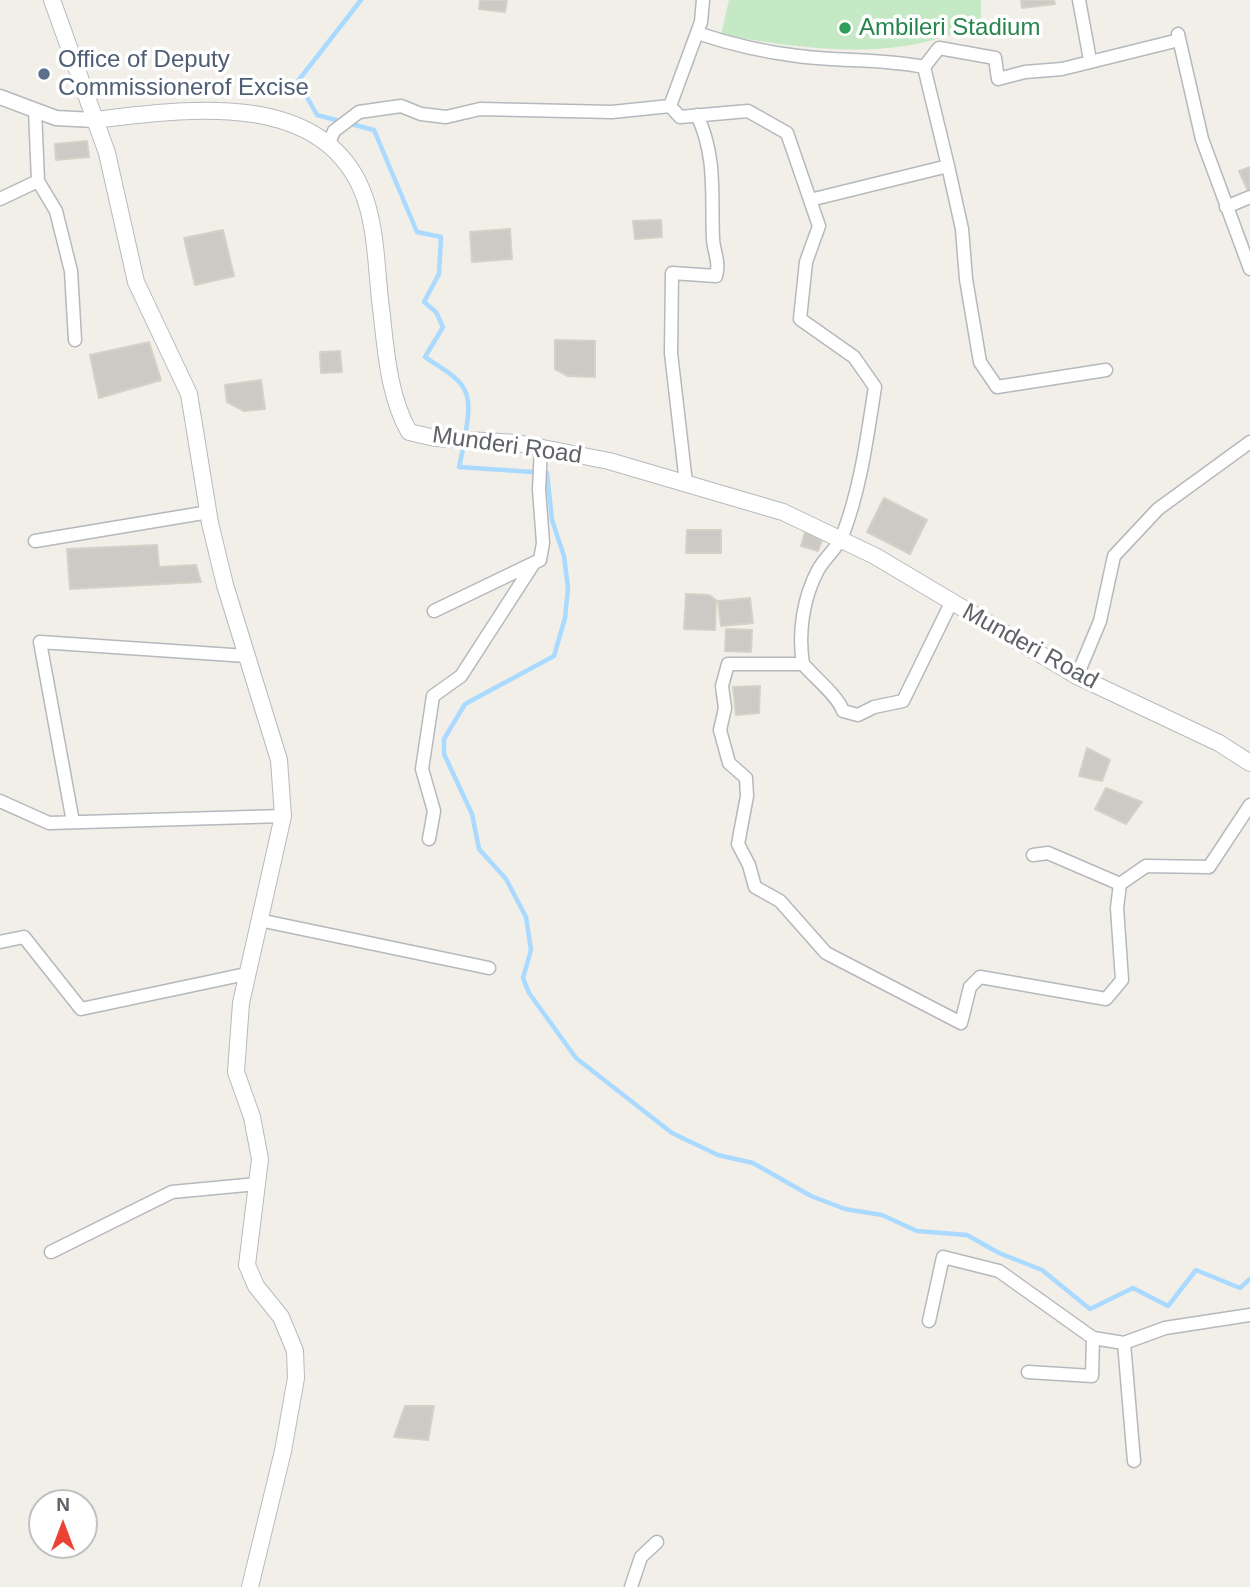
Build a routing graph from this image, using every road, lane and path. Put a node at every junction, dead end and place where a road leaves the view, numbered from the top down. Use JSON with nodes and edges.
{"nodes":[{"id":1,"x":52,"y":0,"type":"edge"},
{"id":2,"x":703,"y":0,"type":"edge"},
{"id":3,"x":1079,"y":0,"type":"edge"},
{"id":4,"x":697,"y":33,"type":"junction"},
{"id":5,"x":1090,"y":61,"type":"junction"},
{"id":6,"x":924,"y":67,"type":"junction"},
{"id":7,"x":0,"y":97,"type":"edge"},
{"id":8,"x":670,"y":106,"type":"junction"},
{"id":9,"x":35,"y":110,"type":"junction"},
{"id":10,"x":697,"y":115,"type":"junction"},
{"id":11,"x":94,"y":120,"type":"junction"},
{"id":12,"x":329,"y":142,"type":"junction"},
{"id":13,"x":948,"y":166,"type":"junction"},
{"id":14,"x":38,"y":181,"type":"junction"},
{"id":15,"x":1250,"y":197,"type":"edge"},
{"id":16,"x":0,"y":199,"type":"edge"},
{"id":17,"x":810,"y":200,"type":"junction"},
{"id":18,"x":1226,"y":207,"type":"junction"},
{"id":19,"x":1250,"y":269,"type":"edge"},
{"id":20,"x":75,"y":340,"type":"dead end"},
{"id":21,"x":1106,"y":370,"type":"dead end"},
{"id":22,"x":1250,"y":442,"type":"edge"},
{"id":23,"x":540,"y":455,"type":"junction"},
{"id":24,"x":686,"y":483,"type":"junction"},
{"id":25,"x":209,"y":512,"type":"junction"},
{"id":26,"x":842,"y":538,"type":"junction"},
{"id":27,"x":35,"y":541,"type":"dead end"},
{"id":28,"x":534,"y":563,"type":"junction"},
{"id":29,"x":951,"y":603,"type":"junction"},
{"id":30,"x":434,"y":611,"type":"dead end"},
{"id":31,"x":247,"y":656,"type":"junction"},
{"id":32,"x":803,"y":664,"type":"junction"},
{"id":33,"x":1077,"y":676,"type":"junction"},
{"id":34,"x":1250,"y":763,"type":"edge"},
{"id":35,"x":0,"y":801,"type":"edge"},
{"id":36,"x":1250,"y":806,"type":"edge"},
{"id":37,"x":283,"y":816,"type":"junction"},
{"id":38,"x":73,"y":822,"type":"junction"},
{"id":39,"x":429,"y":839,"type":"dead end"},
{"id":40,"x":1033,"y":855,"type":"dead end"},
{"id":41,"x":1120,"y":884,"type":"junction"},
{"id":42,"x":260,"y":920,"type":"junction"},
{"id":43,"x":0,"y":942,"type":"edge"},
{"id":44,"x":489,"y":968,"type":"dead end"},
{"id":45,"x":246,"y":974,"type":"junction"},
{"id":46,"x":257,"y":1184,"type":"junction"},
{"id":47,"x":51,"y":1252,"type":"dead end"},
{"id":48,"x":1250,"y":1315,"type":"edge"},
{"id":49,"x":929,"y":1321,"type":"dead end"},
{"id":50,"x":1093,"y":1338,"type":"junction"},
{"id":51,"x":1124,"y":1343,"type":"junction"},
{"id":52,"x":1028,"y":1372,"type":"dead end"},
{"id":53,"x":1134,"y":1461,"type":"dead end"},
{"id":54,"x":657,"y":1542,"type":"dead end"},
{"id":55,"x":250,"y":1587,"type":"edge"},
{"id":56,"x":631,"y":1587,"type":"edge"}],
"edges":[{"from":1,"to":11,"type":"main road"},
{"from":2,"to":4,"type":"street"},
{"from":3,"to":5,"type":"street"},
{"from":4,"to":6,"type":"street"},
{"from":4,"to":8,"type":"street"},
{"from":5,"to":6,"type":"street"},
{"from":5,"to":18,"type":"street"},
{"from":6,"to":13,"type":"street"},
{"from":7,"to":9,"type":"street"},
{"from":8,"to":10,"type":"street"},
{"from":8,"to":12,"type":"street"},
{"from":9,"to":11,"type":"street"},
{"from":9,"to":14,"type":"street"},
{"from":10,"to":17,"type":"street"},
{"from":10,"to":24,"type":"street"},
{"from":11,"to":12,"type":"main road","name":"Munderi Road"},
{"from":11,"to":25,"type":"main road"},
{"from":12,"to":23,"type":"main road","name":"Munderi Road"},
{"from":13,"to":17,"type":"street"},
{"from":13,"to":21,"type":"street"},
{"from":14,"to":16,"type":"street"},
{"from":14,"to":20,"type":"street"},
{"from":15,"to":18,"type":"street"},
{"from":17,"to":26,"type":"street"},
{"from":18,"to":19,"type":"street"},
{"from":22,"to":33,"type":"street"},
{"from":23,"to":24,"type":"main road","name":"Munderi Road"},
{"from":23,"to":28,"type":"street"},
{"from":24,"to":26,"type":"main road","name":"Munderi Road"},
{"from":25,"to":27,"type":"street"},
{"from":25,"to":31,"type":"main road"},
{"from":26,"to":29,"type":"main road","name":"Munderi Road"},
{"from":26,"to":32,"type":"street"},
{"from":28,"to":30,"type":"street"},
{"from":28,"to":39,"type":"street"},
{"from":29,"to":32,"type":"street"},
{"from":29,"to":33,"type":"main road","name":"Munderi Road"},
{"from":31,"to":37,"type":"main road"},
{"from":31,"to":38,"type":"street"},
{"from":32,"to":41,"type":"street"},
{"from":33,"to":34,"type":"main road","name":"Munderi Road"},
{"from":35,"to":38,"type":"street"},
{"from":36,"to":41,"type":"street"},
{"from":37,"to":38,"type":"street"},
{"from":37,"to":42,"type":"main road"},
{"from":40,"to":41,"type":"street"},
{"from":42,"to":44,"type":"street"},
{"from":42,"to":45,"type":"main road"},
{"from":43,"to":45,"type":"street"},
{"from":45,"to":46,"type":"main road"},
{"from":46,"to":47,"type":"street"},
{"from":46,"to":55,"type":"main road"},
{"from":48,"to":51,"type":"street"},
{"from":49,"to":50,"type":"street"},
{"from":50,"to":51,"type":"street"},
{"from":50,"to":52,"type":"street"},
{"from":51,"to":53,"type":"street"},
{"from":54,"to":56,"type":"street"}]}
